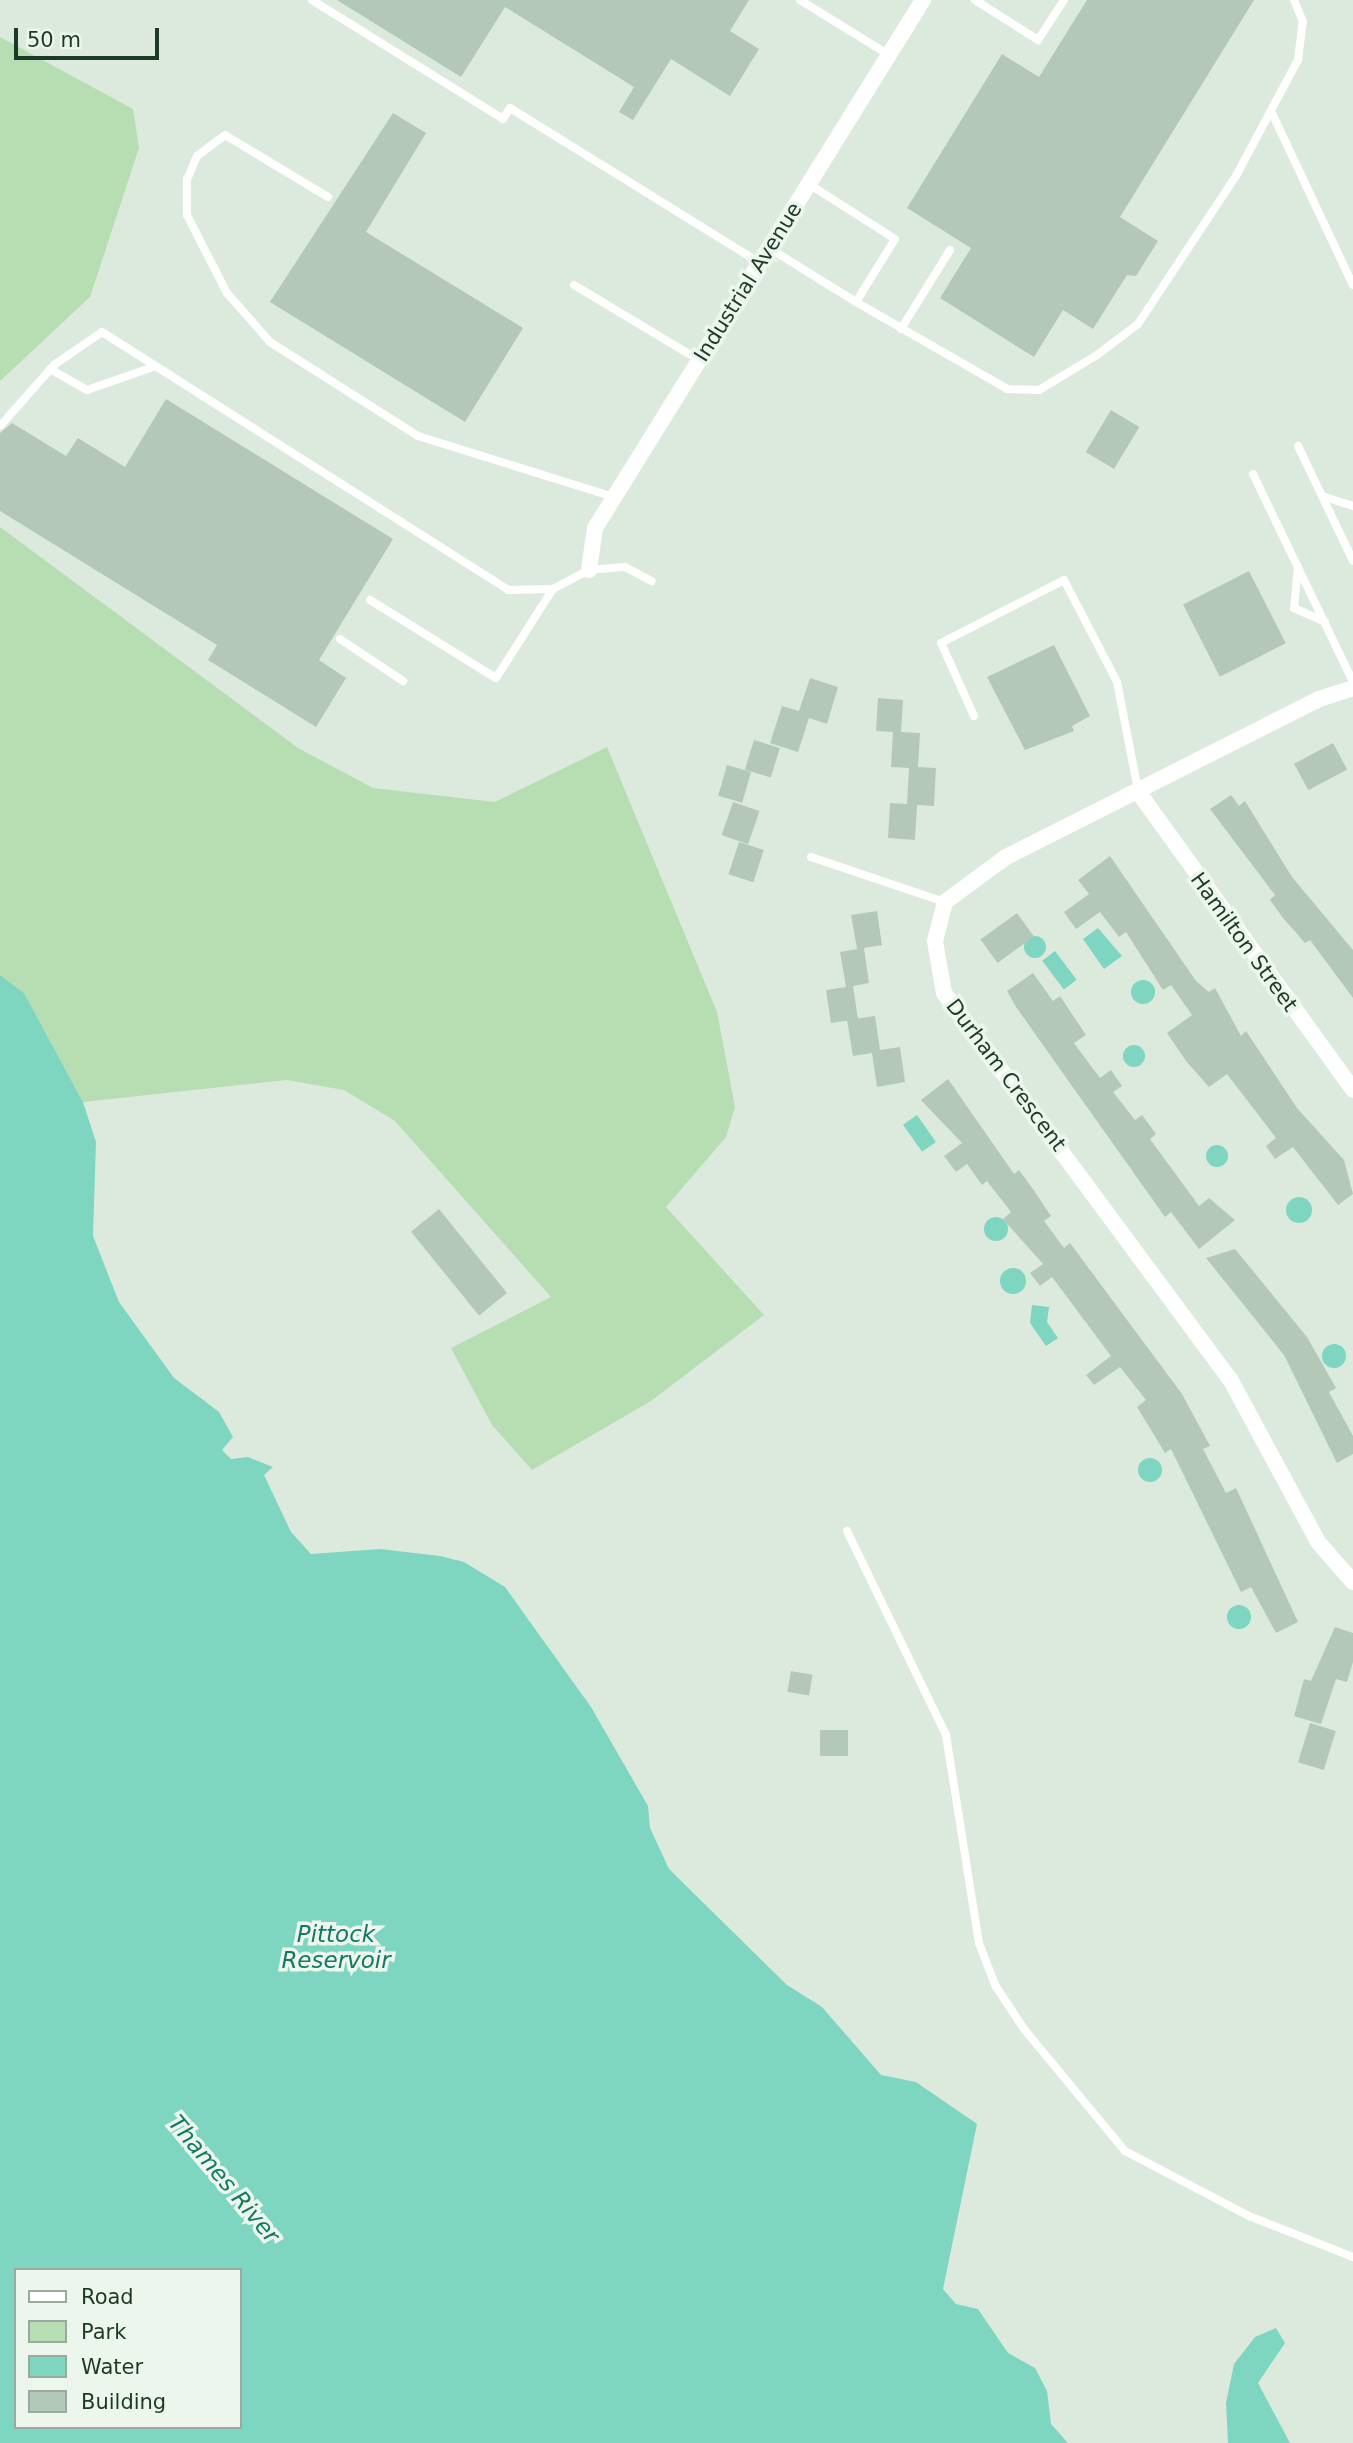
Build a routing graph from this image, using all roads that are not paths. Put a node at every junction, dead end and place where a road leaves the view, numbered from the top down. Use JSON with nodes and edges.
{"nodes":[{"id":1,"x":312,"y":0,"type":"edge"},
{"id":2,"x":800,"y":0,"type":"edge"},
{"id":3,"x":923,"y":0,"type":"edge"},
{"id":4,"x":975,"y":0,"type":"edge"},
{"id":5,"x":1064,"y":0,"type":"edge"},
{"id":6,"x":1294,"y":0,"type":"edge"},
{"id":7,"x":889,"y":55,"type":"junction"},
{"id":8,"x":1271,"y":111,"type":"junction"},
{"id":9,"x":809,"y":184,"type":"junction"},
{"id":10,"x":328,"y":197,"type":"dead end"},
{"id":11,"x":769,"y":248,"type":"junction"},
{"id":12,"x":950,"y":250,"type":"dead end"},
{"id":13,"x":760,"y":263,"type":"junction"},
{"id":14,"x":574,"y":285,"type":"dead end"},
{"id":15,"x":1353,"y":285,"type":"edge"},
{"id":16,"x":856,"y":302,"type":"junction"},
{"id":17,"x":901,"y":330,"type":"junction"},
{"id":18,"x":699,"y":360,"type":"junction"},
{"id":19,"x":153,"y":367,"type":"junction"},
{"id":20,"x":50,"y":369,"type":"junction"},
{"id":21,"x":1,"y":425,"type":"edge"},
{"id":22,"x":1298,"y":446,"type":"dead end"},
{"id":23,"x":1253,"y":474,"type":"dead end"},
{"id":24,"x":1322,"y":496,"type":"junction"},
{"id":25,"x":614,"y":497,"type":"junction"},
{"id":26,"x":1353,"y":506,"type":"edge"},
{"id":27,"x":1353,"y":561,"type":"edge"},
{"id":28,"x":1298,"y":567,"type":"junction"},
{"id":29,"x":589,"y":570,"type":"junction"},
{"id":30,"x":650,"y":581,"type":"dead end"},
{"id":31,"x":553,"y":589,"type":"junction"},
{"id":32,"x":370,"y":600,"type":"dead end"},
{"id":33,"x":1325,"y":622,"type":"junction"},
{"id":34,"x":340,"y":639,"type":"dead end"},
{"id":35,"x":403,"y":681,"type":"dead end"},
{"id":36,"x":1353,"y":682,"type":"edge"},
{"id":37,"x":1353,"y":688,"type":"edge"},
{"id":38,"x":974,"y":716,"type":"dead end"},
{"id":39,"x":1139,"y":793,"type":"junction"},
{"id":40,"x":811,"y":857,"type":"dead end"},
{"id":41,"x":945,"y":902,"type":"junction"},
{"id":42,"x":1353,"y":1090,"type":"edge"},
{"id":43,"x":846,"y":1531,"type":"dead end"},
{"id":44,"x":1353,"y":1582,"type":"edge"},
{"id":45,"x":1353,"y":2258,"type":"edge"}],
"edges":[{"from":1,"to":13,"type":"lane"},
{"from":2,"to":7,"type":"lane"},
{"from":3,"to":7,"type":"street","name":"Industrial Avenue"},
{"from":4,"to":5,"type":"lane"},
{"from":6,"to":8,"type":"lane"},
{"from":7,"to":9,"type":"street","name":"Industrial Avenue"},
{"from":8,"to":15,"type":"lane"},
{"from":8,"to":17,"type":"lane"},
{"from":9,"to":11,"type":"street","name":"Industrial Avenue"},
{"from":9,"to":16,"type":"lane"},
{"from":10,"to":25,"type":"lane"},
{"from":11,"to":13,"type":"street","name":"Industrial Avenue"},
{"from":11,"to":16,"type":"lane"},
{"from":12,"to":17,"type":"lane"},
{"from":13,"to":18,"type":"street","name":"Industrial Avenue"},
{"from":14,"to":18,"type":"lane"},
{"from":16,"to":17,"type":"lane"},
{"from":18,"to":25,"type":"street","name":"Industrial Avenue"},
{"from":19,"to":20,"type":"lane"},
{"from":19,"to":20,"type":"lane"},
{"from":19,"to":31,"type":"lane"},
{"from":20,"to":21,"type":"lane"},
{"from":22,"to":24,"type":"lane"},
{"from":23,"to":28,"type":"lane"},
{"from":24,"to":26,"type":"lane"},
{"from":24,"to":27,"type":"lane"},
{"from":25,"to":29,"type":"street","name":"Industrial Avenue"},
{"from":28,"to":33,"type":"lane"},
{"from":28,"to":33,"type":"lane"},
{"from":29,"to":30,"type":"lane"},
{"from":29,"to":31,"type":"lane"},
{"from":31,"to":32,"type":"lane"},
{"from":33,"to":36,"type":"lane"},
{"from":34,"to":35,"type":"lane"},
{"from":37,"to":39,"type":"street"},
{"from":38,"to":39,"type":"lane"},
{"from":39,"to":41,"type":"street"},
{"from":39,"to":42,"type":"street","name":"Hamilton Street"},
{"from":40,"to":41,"type":"lane"},
{"from":41,"to":44,"type":"street","name":"Durham Crescent"},
{"from":43,"to":45,"type":"lane"}]}
